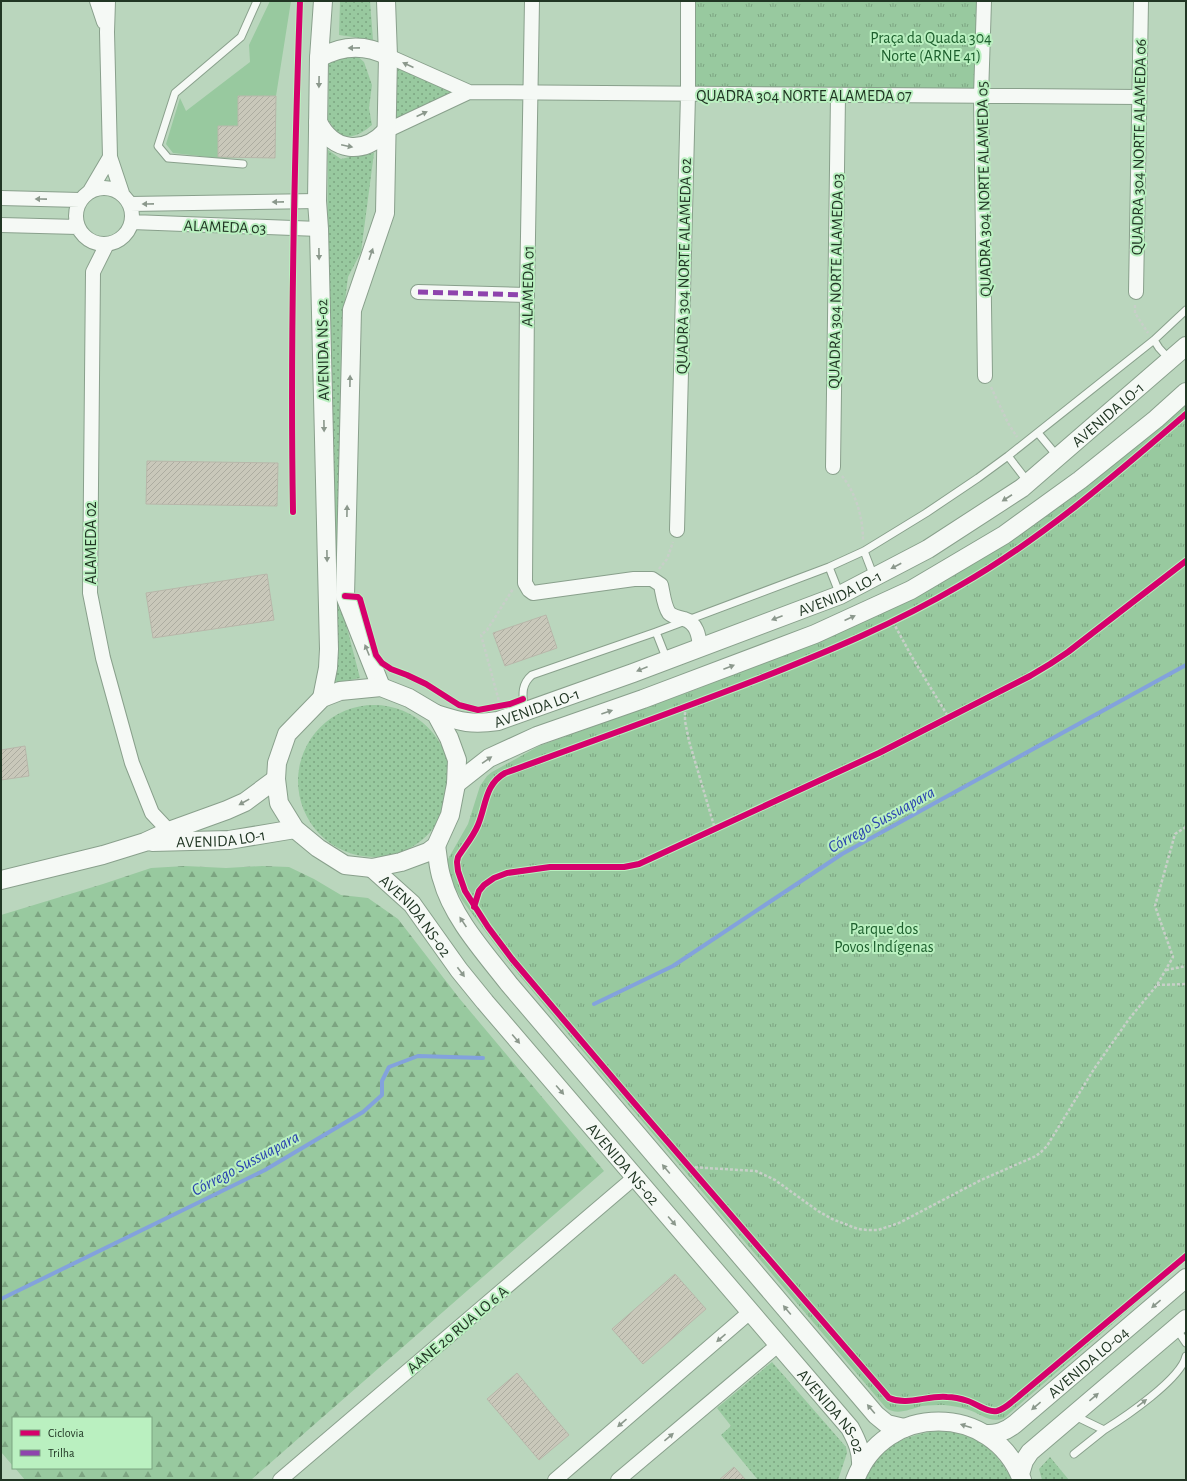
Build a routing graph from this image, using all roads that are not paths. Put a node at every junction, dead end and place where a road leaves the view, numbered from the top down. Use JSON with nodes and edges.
{"nodes":[{"id":1,"x":97,"y":1,"type":"edge"},
{"id":2,"x":108,"y":1,"type":"edge"},
{"id":3,"x":257,"y":1,"type":"edge"},
{"id":4,"x":323,"y":1,"type":"edge"},
{"id":5,"x":386,"y":1,"type":"edge"},
{"id":6,"x":532,"y":1,"type":"edge"},
{"id":7,"x":688,"y":1,"type":"edge"},
{"id":8,"x":984,"y":1,"type":"edge"},
{"id":9,"x":1141,"y":1,"type":"edge"},
{"id":10,"x":107,"y":32,"type":"junction"},
{"id":11,"x":388,"y":56,"type":"junction"},
{"id":12,"x":319,"y":58,"type":"junction"},
{"id":13,"x":469,"y":92,"type":"junction"},
{"id":14,"x":531,"y":93,"type":"junction"},
{"id":15,"x":688,"y":94,"type":"junction"},
{"id":16,"x":838,"y":95,"type":"junction"},
{"id":17,"x":981,"y":96,"type":"junction"},
{"id":18,"x":1139,"y":98,"type":"junction"},
{"id":19,"x":318,"y":122,"type":"junction"},
{"id":20,"x":386,"y":131,"type":"junction"},
{"id":21,"x":110,"y":157,"type":"junction"},
{"id":22,"x":243,"y":164,"type":"dead end"},
{"id":23,"x":90,"y":191,"type":"junction"},
{"id":24,"x":1,"y":198,"type":"edge"},
{"id":25,"x":126,"y":199,"type":"junction"},
{"id":26,"x":80,"y":200,"type":"junction"},
{"id":27,"x":317,"y":201,"type":"junction"},
{"id":28,"x":132,"y":222,"type":"junction"},
{"id":29,"x":1,"y":225,"type":"edge"},
{"id":30,"x":78,"y":227,"type":"junction"},
{"id":31,"x":319,"y":229,"type":"junction"},
{"id":32,"x":87,"y":238,"type":"junction"},
{"id":33,"x":107,"y":244,"type":"junction"},
{"id":34,"x":93,"y":272,"type":"junction"},
{"id":35,"x":418,"y":292,"type":"dead end"},
{"id":36,"x":1136,"y":292,"type":"road end"},
{"id":37,"x":527,"y":295,"type":"junction"},
{"id":38,"x":1184,"y":315,"type":"edge"},
{"id":39,"x":1154,"y":340,"type":"junction"},
{"id":40,"x":1186,"y":346,"type":"edge"},
{"id":41,"x":1170,"y":360,"type":"junction"},
{"id":42,"x":985,"y":376,"type":"road end"},
{"id":43,"x":1186,"y":392,"type":"edge"},
{"id":44,"x":1038,"y":433,"type":"junction"},
{"id":45,"x":1008,"y":456,"type":"junction"},
{"id":46,"x":1058,"y":457,"type":"junction"},
{"id":47,"x":833,"y":467,"type":"road end"},
{"id":48,"x":1028,"y":482,"type":"junction"},
{"id":49,"x":677,"y":530,"type":"road end"},
{"id":50,"x":864,"y":551,"type":"junction"},
{"id":51,"x":829,"y":567,"type":"junction"},
{"id":52,"x":874,"y":578,"type":"junction"},
{"id":53,"x":840,"y":595,"type":"junction"},
{"id":54,"x":688,"y":620,"type":"junction"},
{"id":55,"x":656,"y":632,"type":"junction"},
{"id":56,"x":700,"y":647,"type":"junction"},
{"id":57,"x":667,"y":660,"type":"junction"},
{"id":58,"x":381,"y":687,"type":"junction"},
{"id":59,"x":322,"y":698,"type":"junction"},
{"id":60,"x":524,"y":705,"type":"junction"},
{"id":61,"x":436,"y":714,"type":"junction"},
{"id":62,"x":276,"y":780,"type":"junction"},
{"id":63,"x":456,"y":784,"type":"junction"},
{"id":64,"x":295,"y":829,"type":"junction"},
{"id":65,"x":168,"y":831,"type":"junction"},
{"id":66,"x":145,"y":842,"type":"junction"},
{"id":67,"x":436,"y":846,"type":"junction"},
{"id":68,"x":372,"y":868,"type":"junction"},
{"id":69,"x":1,"y":880,"type":"edge"},
{"id":70,"x":635,"y":1177,"type":"junction"},
{"id":71,"x":1186,"y":1278,"type":"edge"},
{"id":72,"x":750,"y":1312,"type":"junction"},
{"id":73,"x":1181,"y":1323,"type":"edge"},
{"id":74,"x":1186,"y":1343,"type":"edge"},
{"id":75,"x":778,"y":1345,"type":"junction"},
{"id":76,"x":1186,"y":1356,"type":"edge"},
{"id":77,"x":1073,"y":1415,"type":"junction"},
{"id":78,"x":904,"y":1428,"type":"junction"},
{"id":79,"x":1104,"y":1430,"type":"junction"},
{"id":80,"x":985,"y":1434,"type":"junction"},
{"id":81,"x":1074,"y":1454,"type":"dead end"},
{"id":82,"x":858,"y":1474,"type":"edge"},
{"id":83,"x":1021,"y":1477,"type":"edge"},
{"id":84,"x":280,"y":1480,"type":"edge"},
{"id":85,"x":555,"y":1480,"type":"edge"},
{"id":86,"x":618,"y":1480,"type":"edge"}],
"edges":[{"from":1,"to":10,"type":"street"},
{"from":2,"to":10,"type":"street"},
{"from":3,"to":22,"type":"lane"},
{"from":4,"to":12,"type":"street","name":"AVENIDA NS-02"},
{"from":5,"to":11,"type":"street","name":"AVENIDA NS-02"},
{"from":6,"to":14,"type":"street","name":"ALAMEDA 01"},
{"from":7,"to":15,"type":"street","name":"QUADRA 304 NORTE ALAMEDA 02"},
{"from":8,"to":17,"type":"street","name":"QUADRA 304 NORTE ALAMEDA 05"},
{"from":9,"to":18,"type":"street","name":"QUADRA 304 NORTE ALAMEDA 06"},
{"from":10,"to":21,"type":"street"},
{"from":11,"to":12,"type":"street","one_way":true},
{"from":13,"to":11,"type":"street","name":"QUADRA 304 NORTE ALAMEDA 07","one_way":true},
{"from":11,"to":20,"type":"street","name":"AVENIDA NS-02"},
{"from":12,"to":19,"type":"street","name":"AVENIDA NS-02","one_way":true},
{"from":13,"to":14,"type":"street","name":"QUADRA 304 NORTE ALAMEDA 07"},
{"from":20,"to":13,"type":"street","name":"QUADRA 304 NORTE ALAMEDA 07","one_way":true},
{"from":14,"to":15,"type":"street","name":"QUADRA 304 NORTE ALAMEDA 07"},
{"from":14,"to":37,"type":"street","name":"ALAMEDA 01"},
{"from":15,"to":16,"type":"street","name":"QUADRA 304 NORTE ALAMEDA 07"},
{"from":15,"to":49,"type":"street","name":"QUADRA 304 NORTE ALAMEDA 02"},
{"from":16,"to":17,"type":"street","name":"QUADRA 304 NORTE ALAMEDA 07"},
{"from":16,"to":47,"type":"street","name":"QUADRA 304 NORTE ALAMEDA 03"},
{"from":17,"to":18,"type":"street","name":"QUADRA 304 NORTE ALAMEDA 07"},
{"from":17,"to":42,"type":"street","name":"QUADRA 304 NORTE ALAMEDA 05"},
{"from":18,"to":36,"type":"street","name":"QUADRA 304 NORTE ALAMEDA 06"},
{"from":19,"to":20,"type":"street","one_way":true},
{"from":19,"to":27,"type":"street","name":"AVENIDA NS-02"},
{"from":58,"to":20,"type":"street","name":"AVENIDA NS-02","one_way":true},
{"from":21,"to":23,"type":"street"},
{"from":21,"to":25,"type":"street"},
{"from":23,"to":25,"type":"street"},
{"from":23,"to":26,"type":"street"},
{"from":26,"to":24,"type":"street","one_way":true},
{"from":27,"to":25,"type":"street","name":"ALAMEDA 03","one_way":true},
{"from":25,"to":28,"type":"street"},
{"from":26,"to":30,"type":"street"},
{"from":27,"to":31,"type":"street","name":"AVENIDA NS-02"},
{"from":28,"to":31,"type":"street","name":"ALAMEDA 03"},
{"from":28,"to":33,"type":"street"},
{"from":29,"to":30,"type":"street"},
{"from":30,"to":32,"type":"street"},
{"from":31,"to":59,"type":"street","name":"AVENIDA NS-02","one_way":true},
{"from":32,"to":33,"type":"street"},
{"from":32,"to":34,"type":"street"},
{"from":33,"to":34,"type":"street","name":"ALAMEDA 02"},
{"from":34,"to":65,"type":"street","name":"ALAMEDA 02"},
{"from":35,"to":37,"type":"street"},
{"from":37,"to":54,"type":"street","name":"ALAMEDA 01"},
{"from":38,"to":39,"type":"lane"},
{"from":39,"to":41,"type":"lane"},
{"from":39,"to":44,"type":"lane"},
{"from":40,"to":41,"type":"street","name":"AVENIDA LO-1"},
{"from":41,"to":46,"type":"street","name":"AVENIDA LO-1"},
{"from":63,"to":43,"type":"street","name":"AVENIDA LO-1","one_way":true},
{"from":44,"to":45,"type":"lane"},
{"from":44,"to":46,"type":"lane"},
{"from":45,"to":48,"type":"lane"},
{"from":45,"to":50,"type":"lane"},
{"from":46,"to":48,"type":"street","name":"AVENIDA LO-1"},
{"from":48,"to":52,"type":"street","name":"AVENIDA LO-1","one_way":true},
{"from":50,"to":51,"type":"lane"},
{"from":50,"to":52,"type":"lane"},
{"from":51,"to":53,"type":"lane"},
{"from":51,"to":54,"type":"lane"},
{"from":52,"to":53,"type":"street","name":"AVENIDA LO-1"},
{"from":53,"to":56,"type":"street","name":"AVENIDA LO-1","one_way":true},
{"from":54,"to":55,"type":"lane"},
{"from":54,"to":56,"type":"street"},
{"from":55,"to":57,"type":"lane"},
{"from":55,"to":60,"type":"lane"},
{"from":56,"to":57,"type":"street","name":"AVENIDA LO-1"},
{"from":57,"to":60,"type":"street","name":"AVENIDA LO-1","one_way":true},
{"from":58,"to":59,"type":"street"},
{"from":58,"to":61,"type":"street","name":"AVENIDA LO-1"},
{"from":59,"to":62,"type":"street"},
{"from":60,"to":61,"type":"street","name":"AVENIDA LO-1"},
{"from":61,"to":63,"type":"street"},
{"from":62,"to":64,"type":"street"},
{"from":62,"to":65,"type":"street","name":"AVENIDA LO-1","one_way":true},
{"from":63,"to":67,"type":"street"},
{"from":64,"to":66,"type":"street","name":"AVENIDA LO-1"},
{"from":64,"to":68,"type":"street"},
{"from":65,"to":66,"type":"street","name":"AVENIDA LO-1"},
{"from":66,"to":69,"type":"street","name":"AVENIDA LO-1"},
{"from":67,"to":68,"type":"street"},
{"from":78,"to":67,"type":"street","name":"AVENIDA NS-02","one_way":true},
{"from":68,"to":70,"type":"street","name":"AVENIDA NS-02","one_way":true},
{"from":70,"to":72,"type":"street","name":"AVENIDA NS-02","one_way":true},
{"from":70,"to":84,"type":"street","name":"AANE 20 RUA LO 6 A"},
{"from":71,"to":80,"type":"street","name":"AVENIDA LO-04","one_way":true},
{"from":72,"to":75,"type":"street","name":"AVENIDA NS-02"},
{"from":72,"to":85,"type":"street","one_way":true},
{"from":73,"to":74,"type":"lane"},
{"from":77,"to":73,"type":"street","name":"AVENIDA LO-04","one_way":true},
{"from":75,"to":82,"type":"street","name":"AVENIDA NS-02"},
{"from":86,"to":75,"type":"street","one_way":true},
{"from":79,"to":76,"type":"lane","one_way":true},
{"from":77,"to":79,"type":"lane"},
{"from":77,"to":83,"type":"street","name":"AVENIDA LO-04"},
{"from":80,"to":78,"type":"street","name":"AVENIDA NS-02","one_way":true},
{"from":78,"to":82,"type":"street","name":"AVENIDA NS-02"},
{"from":79,"to":81,"type":"lane"},
{"from":80,"to":83,"type":"street","name":"AVENIDA NS-02"}]}
